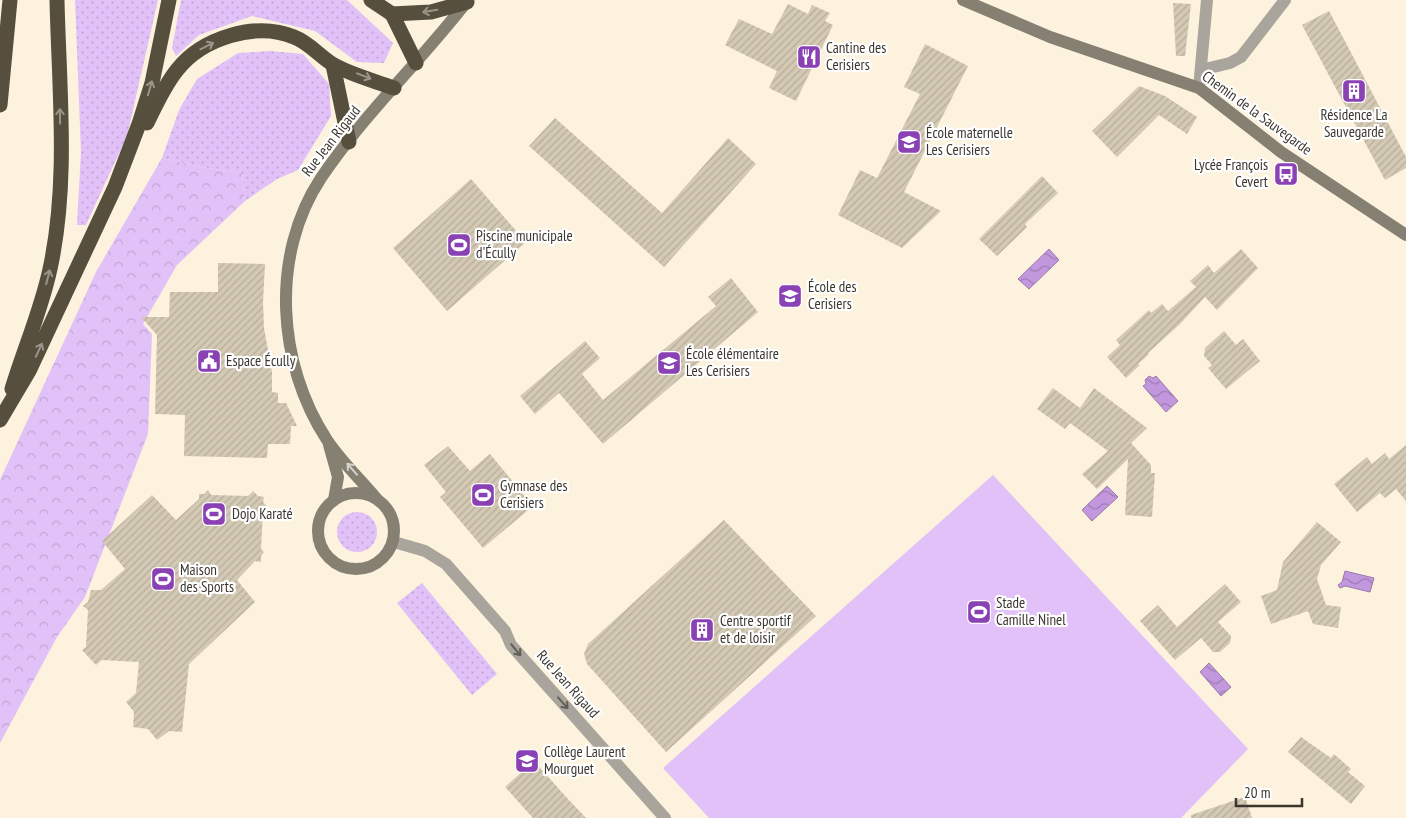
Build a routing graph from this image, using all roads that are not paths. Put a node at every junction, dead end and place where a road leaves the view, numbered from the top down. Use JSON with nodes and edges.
{"nodes":[{"id":1,"x":10,"y":0,"type":"edge"},
{"id":2,"x":57,"y":0,"type":"edge"},
{"id":3,"x":169,"y":0,"type":"edge"},
{"id":4,"x":371,"y":0,"type":"edge"},
{"id":5,"x":963,"y":0,"type":"edge"},
{"id":6,"x":1207,"y":0,"type":"edge"},
{"id":7,"x":1285,"y":0,"type":"edge"},
{"id":8,"x":468,"y":1,"type":"edge"},
{"id":9,"x":392,"y":14,"type":"junction"},
{"id":10,"x":416,"y":63,"type":"junction"},
{"id":11,"x":333,"y":65,"type":"junction"},
{"id":12,"x":1201,"y":70,"type":"junction"},
{"id":13,"x":394,"y":88,"type":"junction"},
{"id":14,"x":1199,"y":88,"type":"junction"},
{"id":15,"x":0,"y":105,"type":"edge"},
{"id":16,"x":349,"y":142,"type":"junction"},
{"id":17,"x":115,"y":187,"type":"junction"},
{"id":18,"x":1406,"y":235,"type":"edge"},
{"id":19,"x":3,"y":414,"type":"edge"},
{"id":20,"x":328,"y":441,"type":"junction"},
{"id":21,"x":376,"y":498,"type":"junction"},
{"id":22,"x":334,"y":500,"type":"junction"},
{"id":23,"x":394,"y":542,"type":"junction"},
{"id":24,"x":665,"y":818,"type":"edge"}],
"edges":[{"from":1,"to":15,"type":"highway"},
{"from":19,"to":2,"type":"highway","one_way":true},
{"from":17,"to":3,"type":"highway","one_way":true},
{"from":4,"to":9,"type":"highway"},
{"from":5,"to":14,"type":"street","name":"Chemin de la Sauvegarde"},
{"from":6,"to":12,"type":"street"},
{"from":7,"to":12,"type":"street","name":"Chemin de la Sauvegarde"},
{"from":8,"to":9,"type":"highway","one_way":true},
{"from":8,"to":10,"type":"street","name":"Rue Jean Rigaud"},
{"from":9,"to":10,"type":"highway"},
{"from":10,"to":13,"type":"street","name":"Rue Jean Rigaud"},
{"from":11,"to":13,"type":"highway","one_way":true},
{"from":11,"to":16,"type":"highway"},
{"from":17,"to":11,"type":"highway","one_way":true},
{"from":12,"to":14,"type":"street"},
{"from":13,"to":16,"type":"street","name":"Rue Jean Rigaud"},
{"from":14,"to":18,"type":"street","name":"Chemin de la Sauvegarde"},
{"from":16,"to":20,"type":"street","name":"Rue Jean Rigaud"},
{"from":19,"to":17,"type":"highway","one_way":true},
{"from":21,"to":20,"type":"street","name":"Rue Jean Rigaud","one_way":true},
{"from":20,"to":22,"type":"street","name":"Rue Jean Rigaud"},
{"from":21,"to":22,"type":"street"},
{"from":21,"to":23,"type":"street"},
{"from":22,"to":23,"type":"street"},
{"from":23,"to":24,"type":"street","name":"Rue Jean Rigaud","one_way":true}]}
